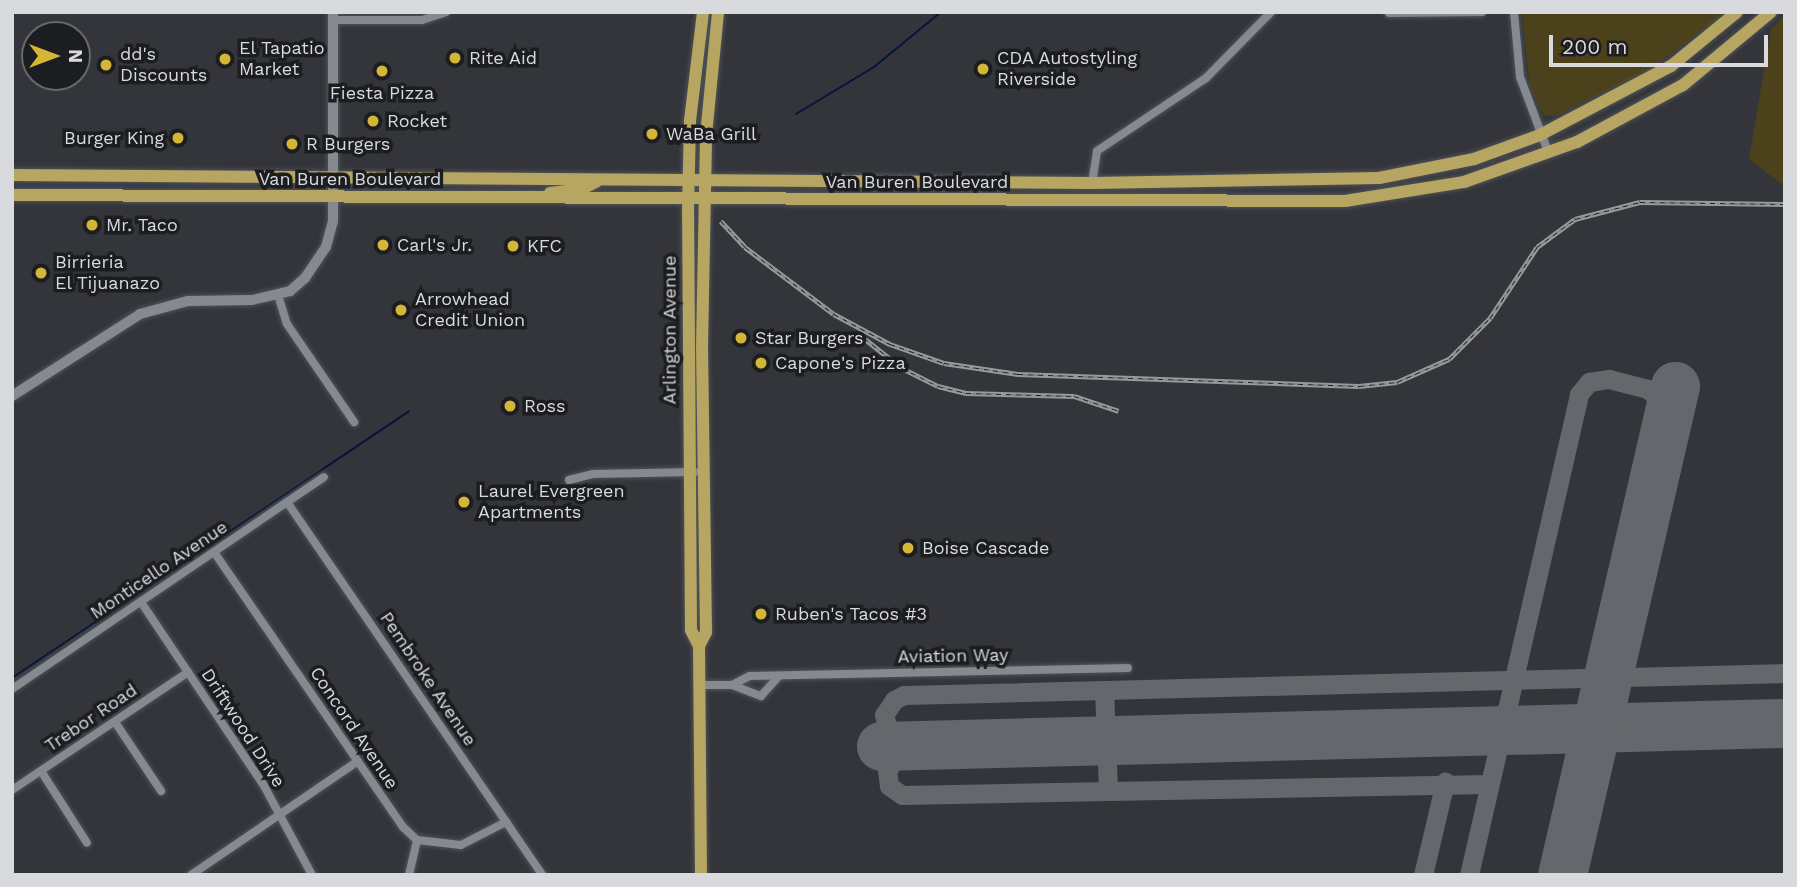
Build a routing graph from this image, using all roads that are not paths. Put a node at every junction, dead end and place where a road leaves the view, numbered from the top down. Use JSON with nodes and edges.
{"nodes":[{"id":1,"x":446,"y":12,"type":"edge"},
{"id":2,"x":703,"y":12,"type":"edge"},
{"id":3,"x":718,"y":12,"type":"edge"},
{"id":4,"x":1271,"y":12,"type":"edge"},
{"id":5,"x":1482,"y":12,"type":"edge"},
{"id":6,"x":1514,"y":12,"type":"edge"},
{"id":7,"x":1737,"y":12,"type":"edge"},
{"id":8,"x":1771,"y":12,"type":"edge"},
{"id":9,"x":1389,"y":13,"type":"edge"},
{"id":10,"x":333,"y":16,"type":"edge"},
{"id":11,"x":1541,"y":135,"type":"junction"},
{"id":12,"x":1549,"y":154,"type":"junction"},
{"id":13,"x":12,"y":174,"type":"edge"},
{"id":14,"x":107,"y":177,"type":"junction"},
{"id":15,"x":333,"y":178,"type":"junction"},
{"id":16,"x":705,"y":179,"type":"junction"},
{"id":17,"x":545,"y":180,"type":"junction"},
{"id":18,"x":599,"y":180,"type":"junction"},
{"id":19,"x":688,"y":180,"type":"junction"},
{"id":20,"x":1092,"y":183,"type":"junction"},
{"id":21,"x":12,"y":195,"type":"edge"},
{"id":22,"x":106,"y":195,"type":"junction"},
{"id":23,"x":333,"y":197,"type":"junction"},
{"id":24,"x":474,"y":197,"type":"junction"},
{"id":25,"x":545,"y":197,"type":"junction"},
{"id":26,"x":688,"y":200,"type":"junction"},
{"id":27,"x":705,"y":200,"type":"junction"},
{"id":28,"x":278,"y":295,"type":"junction"},
{"id":29,"x":12,"y":396,"type":"edge"},
{"id":30,"x":354,"y":422,"type":"dead end"},
{"id":31,"x":689,"y":472,"type":"junction"},
{"id":32,"x":706,"y":472,"type":"junction"},
{"id":33,"x":324,"y":477,"type":"dead end"},
{"id":34,"x":569,"y":480,"type":"dead end"},
{"id":35,"x":288,"y":502,"type":"junction"},
{"id":36,"x":215,"y":552,"type":"junction"},
{"id":37,"x":141,"y":602,"type":"junction"},
{"id":38,"x":699,"y":646,"type":"junction"},
{"id":39,"x":1128,"y":668,"type":"dead end"},
{"id":40,"x":188,"y":672,"type":"junction"},
{"id":41,"x":779,"y":676,"type":"junction"},
{"id":42,"x":699,"y":685,"type":"junction"},
{"id":43,"x":732,"y":685,"type":"junction"},
{"id":44,"x":12,"y":689,"type":"edge"},
{"id":45,"x":115,"y":722,"type":"junction"},
{"id":46,"x":358,"y":761,"type":"junction"},
{"id":47,"x":41,"y":771,"type":"junction"},
{"id":48,"x":12,"y":790,"type":"edge"},
{"id":49,"x":161,"y":791,"type":"dead end"},
{"id":50,"x":277,"y":816,"type":"junction"},
{"id":51,"x":506,"y":822,"type":"junction"},
{"id":52,"x":417,"y":840,"type":"junction"},
{"id":53,"x":87,"y":843,"type":"dead end"},
{"id":54,"x":191,"y":875,"type":"edge"},
{"id":55,"x":312,"y":875,"type":"edge"},
{"id":56,"x":409,"y":875,"type":"edge"},
{"id":57,"x":542,"y":875,"type":"edge"},
{"id":58,"x":701,"y":875,"type":"edge"}],
"edges":[{"from":1,"to":10,"type":"street"},
{"from":2,"to":19,"type":"main road","name":"Arlington Avenue"},
{"from":3,"to":16,"type":"main road","name":"Arlington Avenue"},
{"from":4,"to":20,"type":"street"},
{"from":5,"to":9,"type":"street"},
{"from":6,"to":11,"type":"street"},
{"from":7,"to":11,"type":"main road","name":"Van Buren Boulevard"},
{"from":8,"to":12,"type":"main road","name":"Van Buren Boulevard"},
{"from":10,"to":15,"type":"street"},
{"from":11,"to":12,"type":"street"},
{"from":11,"to":20,"type":"main road","name":"Van Buren Boulevard"},
{"from":12,"to":27,"type":"main road","name":"Van Buren Boulevard"},
{"from":13,"to":14,"type":"main road","name":"Van Buren Boulevard"},
{"from":14,"to":15,"type":"main road","name":"Van Buren Boulevard"},
{"from":14,"to":22,"type":"main road"},
{"from":15,"to":17,"type":"main road","name":"Van Buren Boulevard"},
{"from":15,"to":23,"type":"main road"},
{"from":16,"to":19,"type":"main road","name":"Van Buren Boulevard"},
{"from":16,"to":20,"type":"main road","name":"Van Buren Boulevard"},
{"from":16,"to":27,"type":"main road","name":"Arlington Avenue"},
{"from":17,"to":18,"type":"main road","name":"Van Buren Boulevard"},
{"from":17,"to":24,"type":"main road"},
{"from":18,"to":19,"type":"main road","name":"Van Buren Boulevard"},
{"from":18,"to":25,"type":"main road"},
{"from":19,"to":26,"type":"main road","name":"Arlington Avenue"},
{"from":21,"to":22,"type":"main road","name":"Van Buren Boulevard"},
{"from":22,"to":23,"type":"main road","name":"Van Buren Boulevard"},
{"from":23,"to":24,"type":"main road","name":"Van Buren Boulevard"},
{"from":23,"to":28,"type":"main road"},
{"from":24,"to":25,"type":"main road","name":"Van Buren Boulevard"},
{"from":25,"to":26,"type":"main road","name":"Van Buren Boulevard"},
{"from":26,"to":27,"type":"main road","name":"Van Buren Boulevard"},
{"from":26,"to":31,"type":"main road","name":"Arlington Avenue"},
{"from":27,"to":32,"type":"main road","name":"Arlington Avenue"},
{"from":28,"to":29,"type":"main road"},
{"from":28,"to":30,"type":"street"},
{"from":31,"to":32,"type":"street"},
{"from":31,"to":34,"type":"street"},
{"from":31,"to":38,"type":"main road","name":"Arlington Avenue"},
{"from":32,"to":38,"type":"main road","name":"Arlington Avenue"},
{"from":33,"to":35,"type":"street","name":"Monticello Avenue"},
{"from":35,"to":36,"type":"street","name":"Monticello Avenue"},
{"from":35,"to":51,"type":"street","name":"Pembroke Avenue"},
{"from":36,"to":37,"type":"street","name":"Monticello Avenue"},
{"from":36,"to":46,"type":"street","name":"Concord Avenue"},
{"from":37,"to":40,"type":"street","name":"Driftwood Drive"},
{"from":37,"to":44,"type":"street","name":"Monticello Avenue"},
{"from":38,"to":42,"type":"main road","name":"Arlington Avenue"},
{"from":39,"to":41,"type":"street","name":"Aviation Way"},
{"from":40,"to":45,"type":"street","name":"Trebor Road"},
{"from":40,"to":50,"type":"street","name":"Driftwood Drive"},
{"from":41,"to":43,"type":"street","name":"Aviation Way"},
{"from":41,"to":43,"type":"street","name":"Aviation Way"},
{"from":42,"to":43,"type":"street","name":"Aviation Way"},
{"from":42,"to":58,"type":"main road","name":"Arlington Avenue"},
{"from":45,"to":47,"type":"street","name":"Trebor Road"},
{"from":45,"to":49,"type":"street"},
{"from":46,"to":50,"type":"street"},
{"from":46,"to":52,"type":"street","name":"Concord Avenue"},
{"from":47,"to":48,"type":"street","name":"Trebor Road"},
{"from":47,"to":53,"type":"street"},
{"from":50,"to":54,"type":"street"},
{"from":50,"to":55,"type":"street","name":"Driftwood Drive"},
{"from":51,"to":52,"type":"street"},
{"from":51,"to":57,"type":"street","name":"Pembroke Avenue"},
{"from":52,"to":56,"type":"street"}]}
